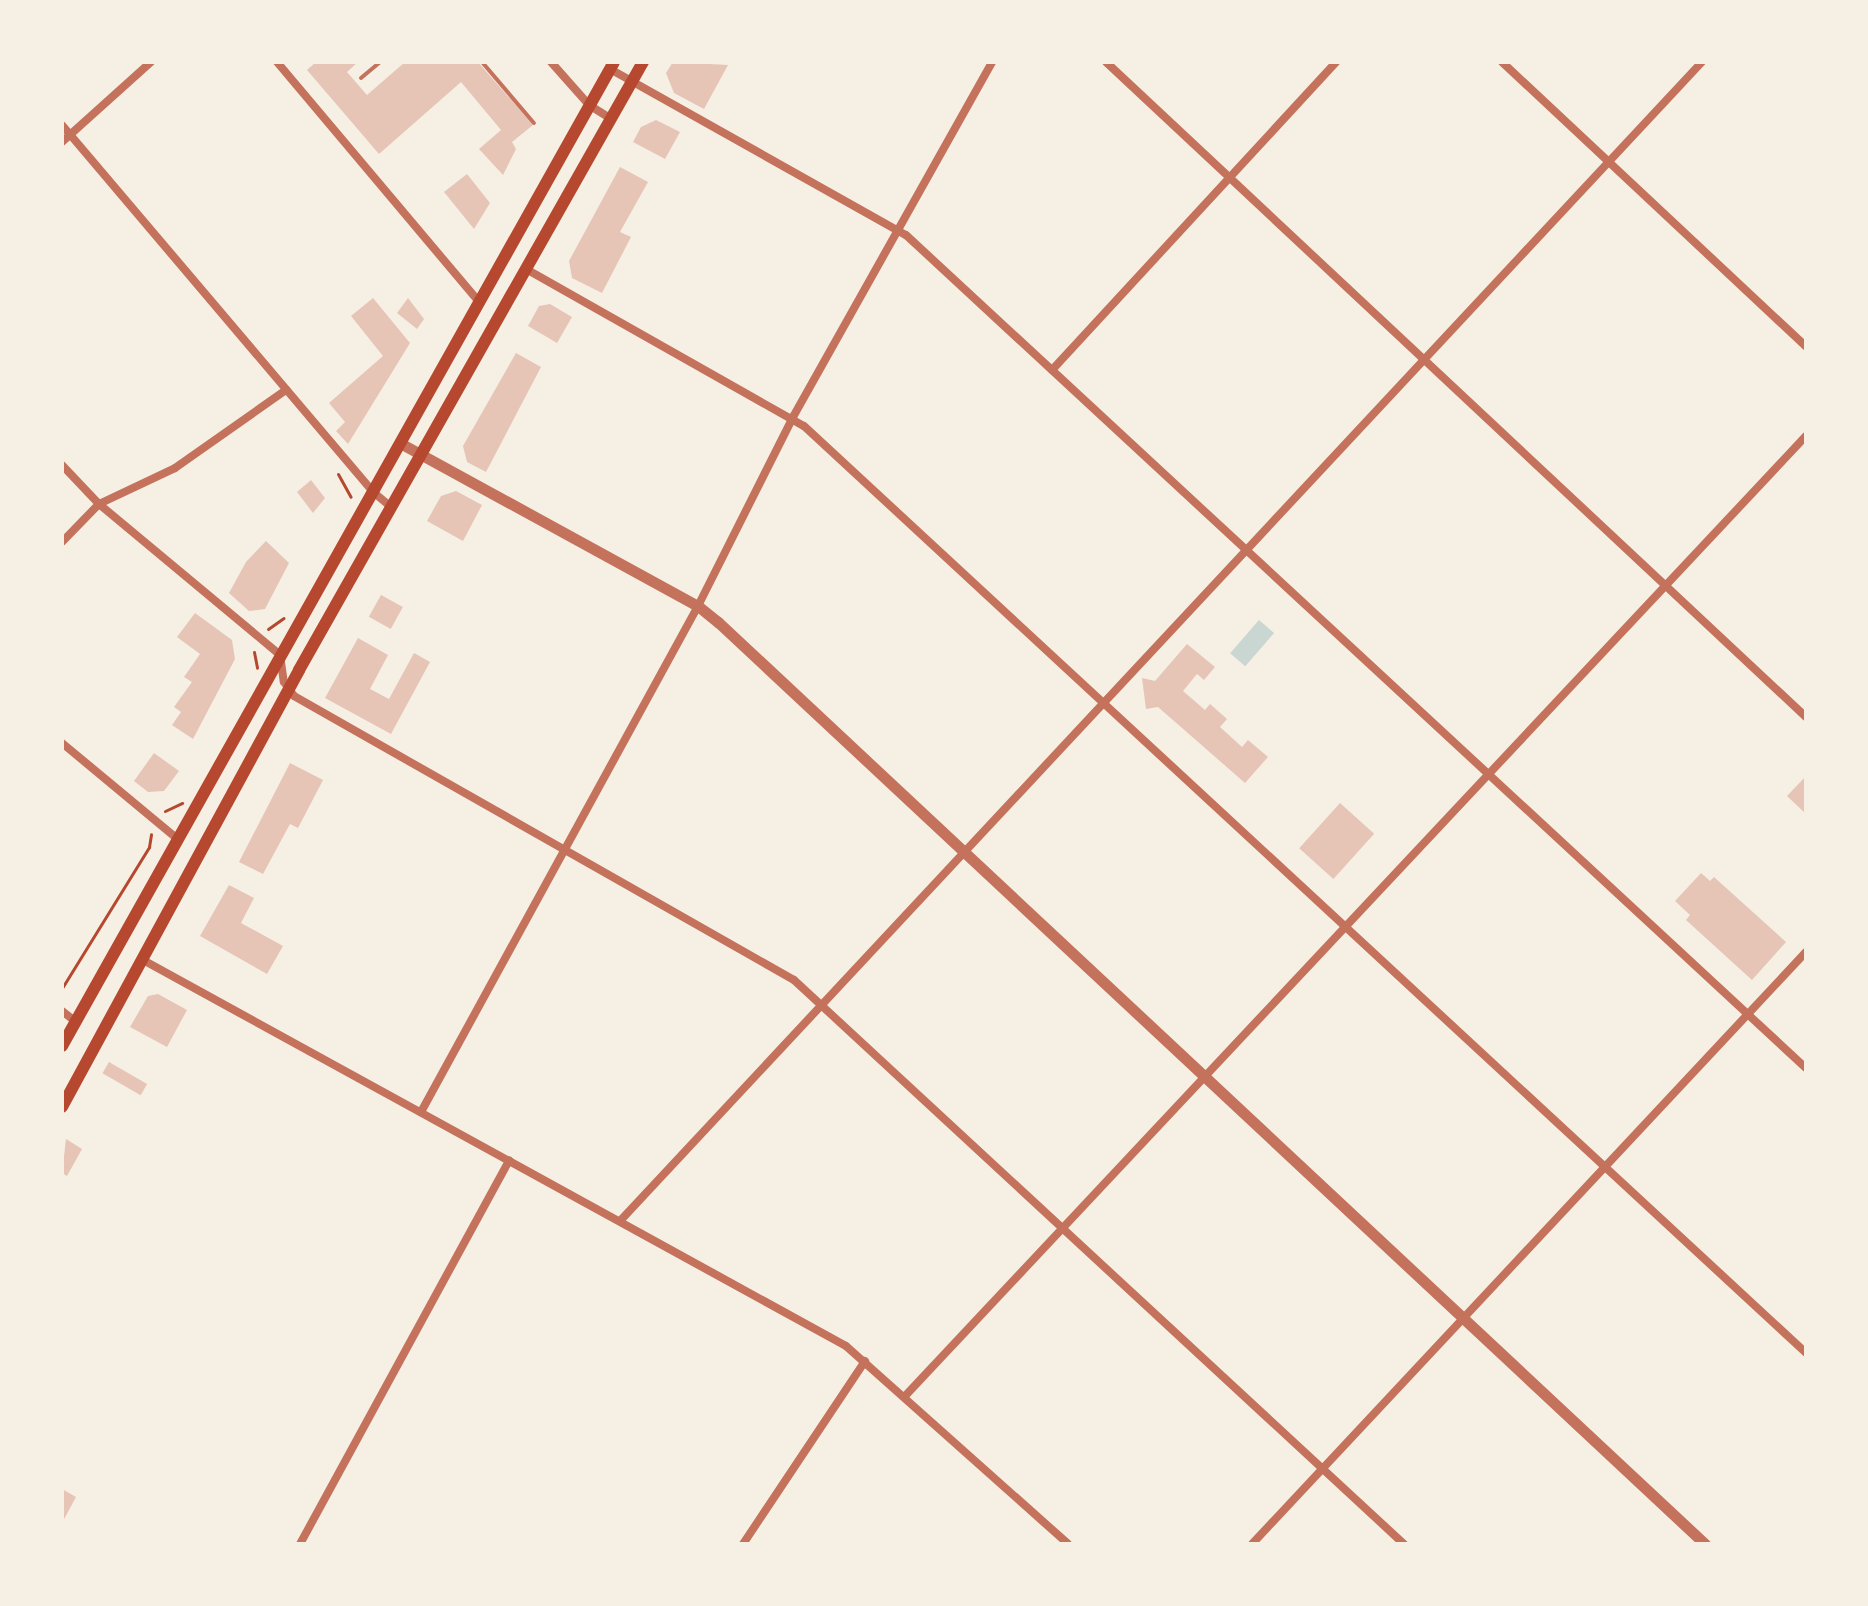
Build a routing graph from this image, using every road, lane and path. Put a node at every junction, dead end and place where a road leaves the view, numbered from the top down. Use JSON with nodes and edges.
{"nodes":[{"id":1,"x":151,"y":62,"type":"edge"},
{"id":2,"x":277,"y":62,"type":"edge"},
{"id":3,"x":380,"y":62,"type":"edge"},
{"id":4,"x":482,"y":62,"type":"edge"},
{"id":5,"x":551,"y":62,"type":"edge"},
{"id":6,"x":643,"y":62,"type":"edge"},
{"id":7,"x":992,"y":62,"type":"edge"},
{"id":8,"x":1106,"y":62,"type":"edge"},
{"id":9,"x":1336,"y":62,"type":"edge"},
{"id":10,"x":1502,"y":62,"type":"edge"},
{"id":11,"x":1702,"y":62,"type":"edge"},
{"id":12,"x":612,"y":66,"type":"edge"},
{"id":13,"x":361,"y":78,"type":"dead end"},
{"id":14,"x":632,"y":82,"type":"junction"},
{"id":15,"x":589,"y":105,"type":"junction"},
{"id":16,"x":610,"y":118,"type":"junction"},
{"id":17,"x":534,"y":123,"type":"dead end"},
{"id":18,"x":62,"y":125,"type":"edge"},
{"id":19,"x":70,"y":135,"type":"junction"},
{"id":20,"x":62,"y":142,"type":"edge"},
{"id":21,"x":1609,"y":162,"type":"junction"},
{"id":22,"x":1229,"y":177,"type":"junction"},
{"id":23,"x":897,"y":228,"type":"junction"},
{"id":24,"x":526,"y":269,"type":"junction"},
{"id":25,"x":480,"y":303,"type":"junction"},
{"id":26,"x":1806,"y":346,"type":"edge"},
{"id":27,"x":1426,"y":361,"type":"junction"},
{"id":28,"x":1052,"y":370,"type":"junction"},
{"id":29,"x":286,"y":390,"type":"junction"},
{"id":30,"x":793,"y":417,"type":"junction"},
{"id":31,"x":1806,"y":436,"type":"edge"},
{"id":32,"x":400,"y":443,"type":"junction"},
{"id":33,"x":421,"y":455,"type":"junction"},
{"id":34,"x":347,"y":461,"type":"junction"},
{"id":35,"x":62,"y":465,"type":"edge"},
{"id":36,"x":372,"y":491,"type":"junction"},
{"id":37,"x":99,"y":504,"type":"junction"},
{"id":38,"x":391,"y":507,"type":"junction"},
{"id":39,"x":346,"y":510,"type":"dead end"},
{"id":40,"x":62,"y":542,"type":"edge"},
{"id":41,"x":1243,"y":549,"type":"junction"},
{"id":42,"x":1665,"y":589,"type":"junction"},
{"id":43,"x":698,"y":606,"type":"junction"},
{"id":44,"x":287,"y":617,"type":"dead end"},
{"id":45,"x":261,"y":637,"type":"junction"},
{"id":46,"x":280,"y":655,"type":"junction"},
{"id":47,"x":250,"y":680,"type":"dead end"},
{"id":48,"x":288,"y":691,"type":"junction"},
{"id":49,"x":1103,"y":701,"type":"junction"},
{"id":50,"x":1806,"y":717,"type":"edge"},
{"id":51,"x":62,"y":743,"type":"edge"},
{"id":52,"x":1489,"y":776,"type":"junction"},
{"id":53,"x":186,"y":802,"type":"dead end"},
{"id":54,"x":158,"y":823,"type":"junction"},
{"id":55,"x":179,"y":840,"type":"junction"},
{"id":56,"x":562,"y":850,"type":"junction"},
{"id":57,"x":963,"y":851,"type":"junction"},
{"id":58,"x":1347,"y":927,"type":"junction"},
{"id":59,"x":1806,"y":952,"type":"edge"},
{"id":60,"x":143,"y":960,"type":"junction"},
{"id":61,"x":62,"y":988,"type":"edge"},
{"id":62,"x":822,"y":1004,"type":"junction"},
{"id":63,"x":62,"y":1011,"type":"edge"},
{"id":64,"x":1748,"y":1014,"type":"junction"},
{"id":65,"x":75,"y":1021,"type":"junction"},
{"id":66,"x":62,"y":1046,"type":"edge"},
{"id":67,"x":1806,"y":1068,"type":"edge"},
{"id":68,"x":1205,"y":1077,"type":"junction"},
{"id":69,"x":62,"y":1107,"type":"edge"},
{"id":70,"x":421,"y":1112,"type":"junction"},
{"id":71,"x":509,"y":1160,"type":"junction"},
{"id":72,"x":1605,"y":1167,"type":"junction"},
{"id":73,"x":620,"y":1221,"type":"junction"},
{"id":74,"x":1063,"y":1228,"type":"junction"},
{"id":75,"x":1463,"y":1318,"type":"junction"},
{"id":76,"x":1806,"y":1353,"type":"edge"},
{"id":77,"x":865,"y":1361,"type":"junction"},
{"id":78,"x":906,"y":1395,"type":"junction"},
{"id":79,"x":1323,"y":1469,"type":"junction"},
{"id":80,"x":300,"y":1544,"type":"edge"},
{"id":81,"x":743,"y":1544,"type":"edge"},
{"id":82,"x":1068,"y":1544,"type":"edge"},
{"id":83,"x":1252,"y":1544,"type":"edge"},
{"id":84,"x":1404,"y":1544,"type":"edge"},
{"id":85,"x":1705,"y":1544,"type":"edge"}],
"edges":[{"from":1,"to":19,"type":"street"},
{"from":2,"to":25,"type":"street"},
{"from":3,"to":13,"type":"lane"},
{"from":4,"to":17,"type":"lane"},
{"from":5,"to":15,"type":"street"},
{"from":6,"to":14,"type":"main road"},
{"from":7,"to":23,"type":"street"},
{"from":8,"to":22,"type":"street"},
{"from":9,"to":22,"type":"street"},
{"from":10,"to":21,"type":"street"},
{"from":11,"to":21,"type":"street"},
{"from":12,"to":14,"type":"street"},
{"from":12,"to":15,"type":"main road"},
{"from":14,"to":16,"type":"main road"},
{"from":14,"to":23,"type":"street"},
{"from":15,"to":16,"type":"street"},
{"from":15,"to":25,"type":"main road"},
{"from":16,"to":24,"type":"main road"},
{"from":18,"to":19,"type":"street"},
{"from":19,"to":20,"type":"street"},
{"from":19,"to":29,"type":"street"},
{"from":21,"to":26,"type":"street"},
{"from":21,"to":27,"type":"street"},
{"from":22,"to":27,"type":"street"},
{"from":22,"to":28,"type":"street"},
{"from":23,"to":28,"type":"street"},
{"from":23,"to":30,"type":"street"},
{"from":24,"to":30,"type":"street"},
{"from":24,"to":33,"type":"main road"},
{"from":25,"to":32,"type":"main road"},
{"from":27,"to":41,"type":"street"},
{"from":27,"to":42,"type":"street"},
{"from":28,"to":41,"type":"street"},
{"from":29,"to":34,"type":"street"},
{"from":29,"to":37,"type":"street"},
{"from":30,"to":43,"type":"street"},
{"from":30,"to":49,"type":"street"},
{"from":31,"to":42,"type":"street"},
{"from":32,"to":33,"type":"street"},
{"from":32,"to":36,"type":"main road"},
{"from":33,"to":38,"type":"main road"},
{"from":33,"to":43,"type":"street"},
{"from":34,"to":36,"type":"street"},
{"from":34,"to":39,"type":"path"},
{"from":35,"to":37,"type":"street"},
{"from":36,"to":38,"type":"street"},
{"from":36,"to":46,"type":"main road"},
{"from":37,"to":40,"type":"street"},
{"from":37,"to":45,"type":"street"},
{"from":38,"to":48,"type":"main road"},
{"from":41,"to":49,"type":"street"},
{"from":41,"to":52,"type":"street"},
{"from":42,"to":50,"type":"street"},
{"from":42,"to":52,"type":"street"},
{"from":43,"to":56,"type":"street"},
{"from":43,"to":57,"type":"street"},
{"from":44,"to":45,"type":"path"},
{"from":45,"to":46,"type":"street"},
{"from":45,"to":47,"type":"path"},
{"from":46,"to":48,"type":"street"},
{"from":46,"to":55,"type":"main road"},
{"from":48,"to":56,"type":"street"},
{"from":48,"to":60,"type":"main road"},
{"from":49,"to":57,"type":"street"},
{"from":49,"to":58,"type":"street"},
{"from":51,"to":54,"type":"street"},
{"from":52,"to":58,"type":"street"},
{"from":52,"to":64,"type":"street"},
{"from":53,"to":54,"type":"path"},
{"from":54,"to":55,"type":"street"},
{"from":54,"to":61,"type":"path"},
{"from":55,"to":65,"type":"main road"},
{"from":56,"to":62,"type":"street"},
{"from":56,"to":70,"type":"street"},
{"from":57,"to":62,"type":"street"},
{"from":57,"to":68,"type":"street"},
{"from":58,"to":68,"type":"street"},
{"from":58,"to":72,"type":"street"},
{"from":59,"to":64,"type":"street"},
{"from":60,"to":69,"type":"main road"},
{"from":60,"to":70,"type":"street"},
{"from":62,"to":73,"type":"street"},
{"from":62,"to":74,"type":"street"},
{"from":63,"to":65,"type":"street"},
{"from":64,"to":67,"type":"street"},
{"from":64,"to":72,"type":"street"},
{"from":65,"to":66,"type":"main road"},
{"from":68,"to":74,"type":"street"},
{"from":68,"to":75,"type":"street"},
{"from":70,"to":71,"type":"street"},
{"from":71,"to":73,"type":"street"},
{"from":71,"to":80,"type":"street"},
{"from":72,"to":75,"type":"street"},
{"from":72,"to":76,"type":"street"},
{"from":73,"to":77,"type":"street"},
{"from":74,"to":78,"type":"street"},
{"from":74,"to":79,"type":"street"},
{"from":75,"to":79,"type":"street"},
{"from":75,"to":85,"type":"street"},
{"from":77,"to":78,"type":"street"},
{"from":77,"to":81,"type":"street"},
{"from":78,"to":82,"type":"street"},
{"from":79,"to":83,"type":"street"},
{"from":79,"to":84,"type":"street"}]}
